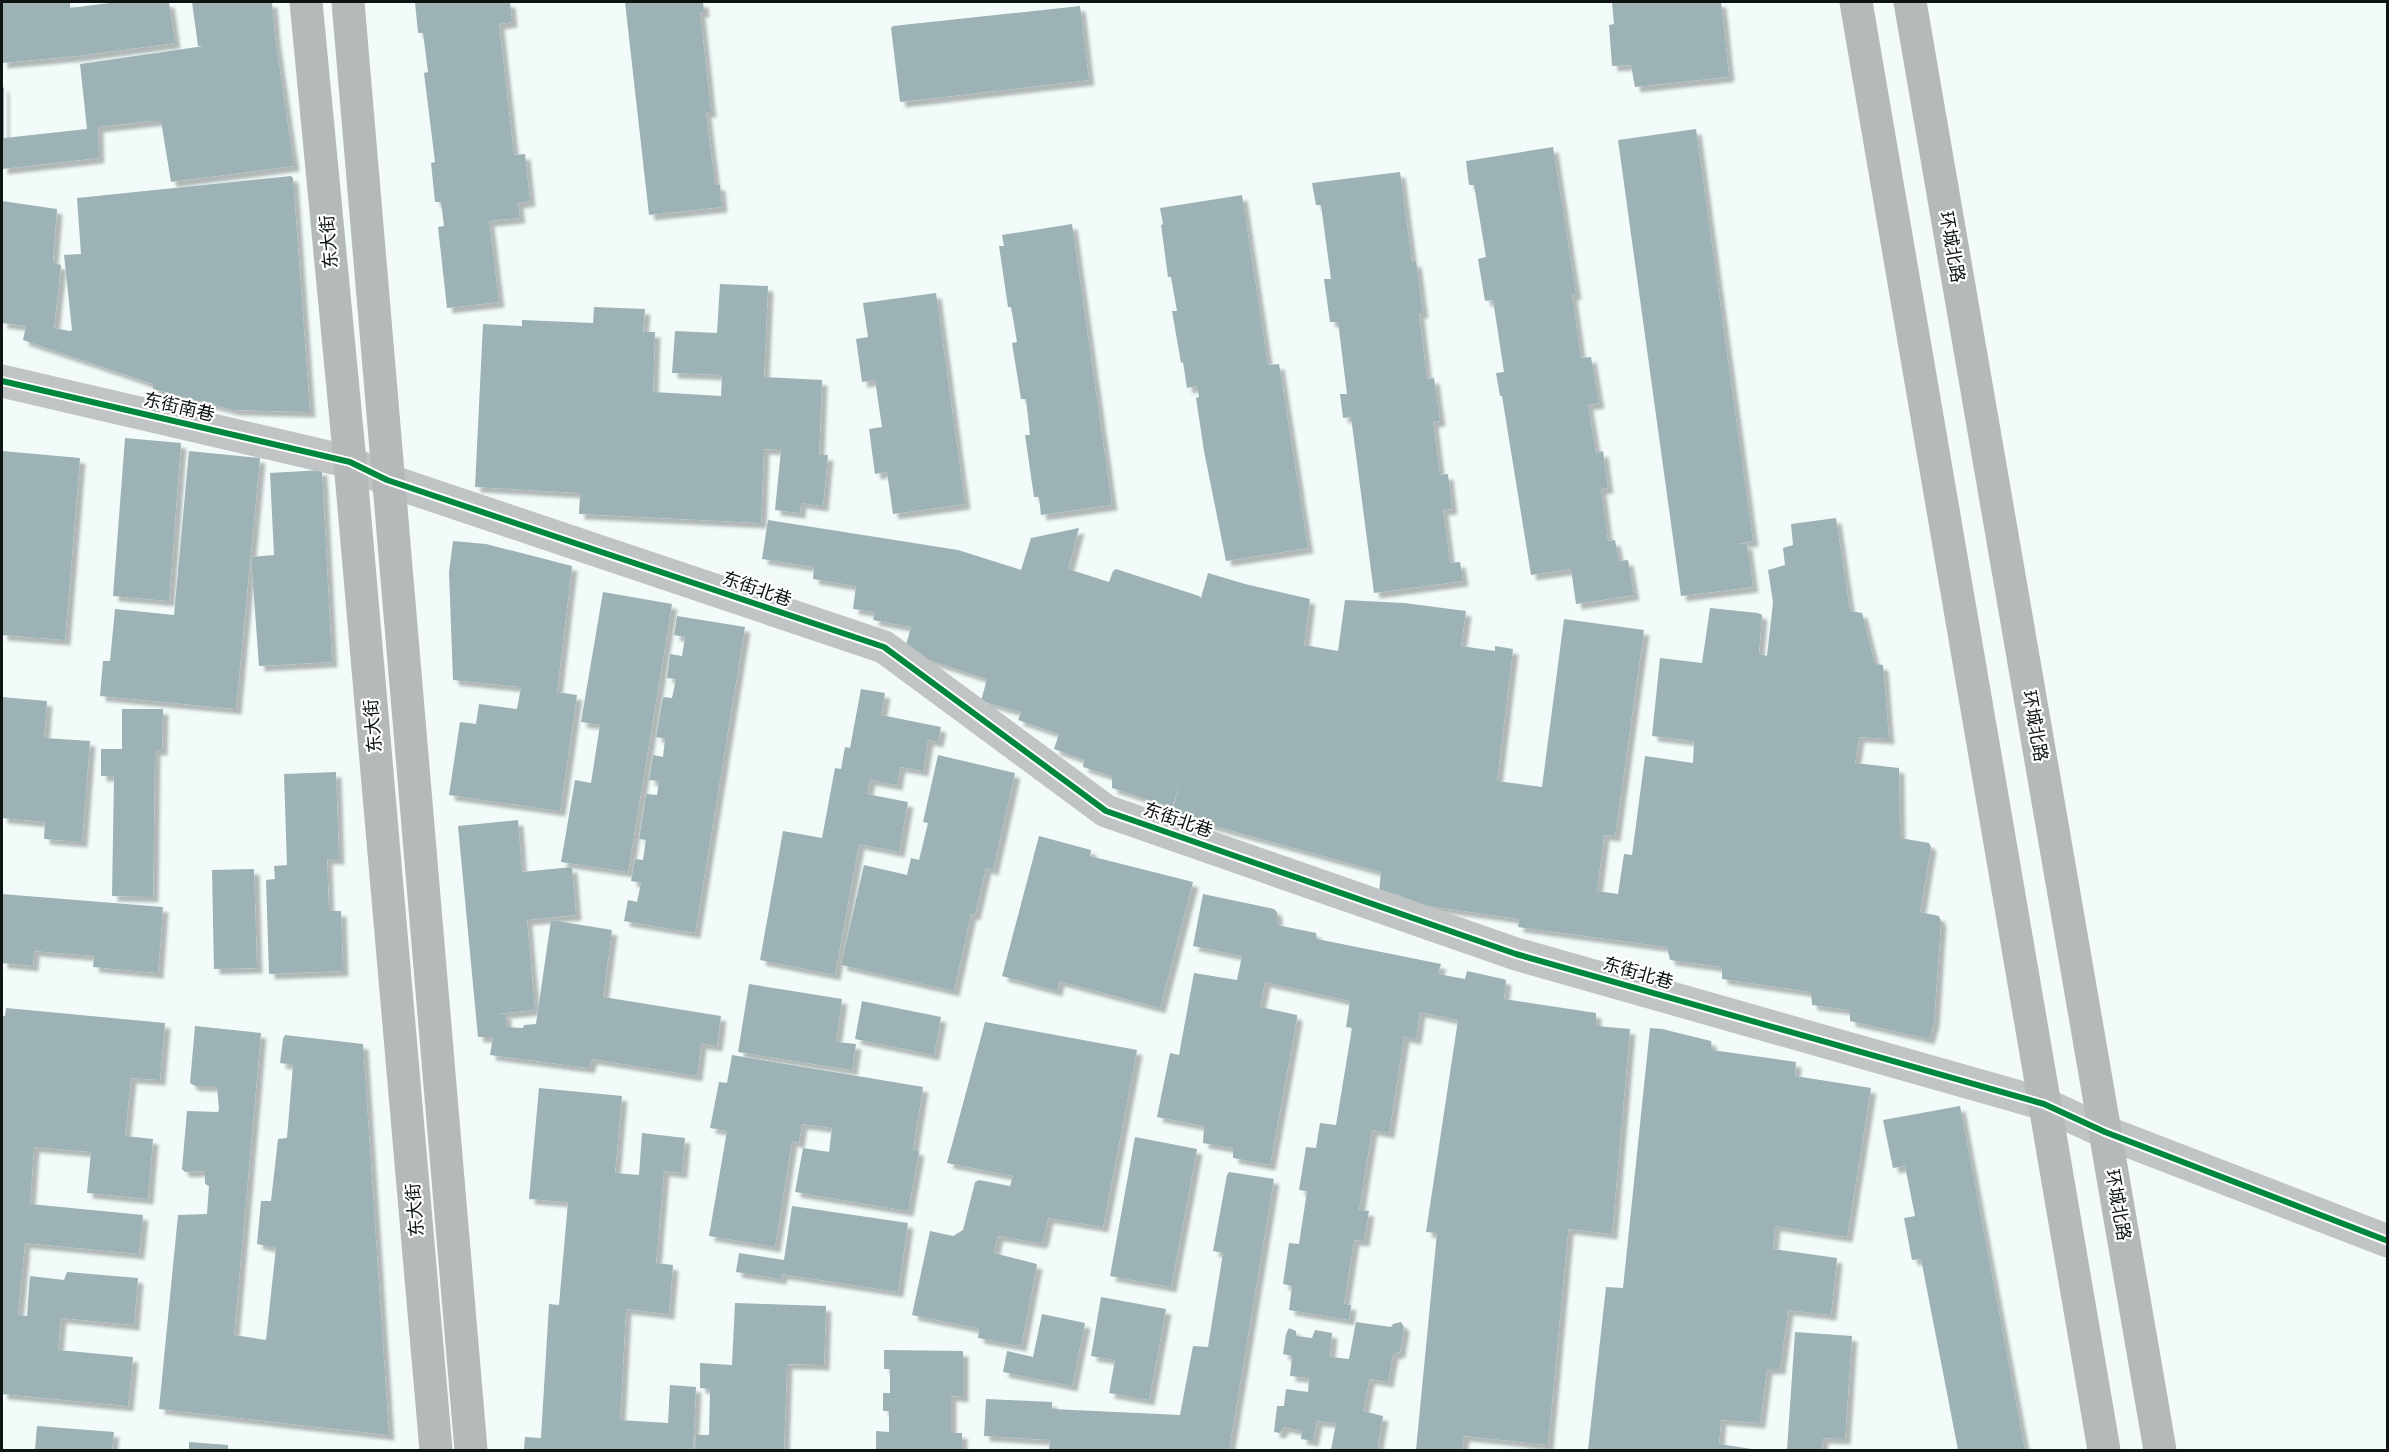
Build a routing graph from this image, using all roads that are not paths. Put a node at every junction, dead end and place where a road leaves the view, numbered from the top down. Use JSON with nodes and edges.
{"nodes":[{"id":1,"x":306,"y":2,"type":"edge"},
{"id":2,"x":348,"y":2,"type":"edge"},
{"id":3,"x":1856,"y":2,"type":"edge"},
{"id":4,"x":1910,"y":2,"type":"edge"},
{"id":5,"x":2,"y":381,"type":"edge"},
{"id":6,"x":350,"y":462,"type":"junction"},
{"id":7,"x":387,"y":480,"type":"junction"},
{"id":8,"x":2044,"y":1104,"type":"junction"},
{"id":9,"x":2105,"y":1132,"type":"junction"},
{"id":10,"x":2388,"y":1241,"type":"edge"},
{"id":11,"x":436,"y":1450,"type":"edge"},
{"id":12,"x":471,"y":1450,"type":"edge"},
{"id":13,"x":2104,"y":1450,"type":"edge"},
{"id":14,"x":2160,"y":1450,"type":"edge"}],
"edges":[{"from":1,"to":6,"type":"main road","name":"东大街"},
{"from":2,"to":7,"type":"main road","name":"东大街"},
{"from":3,"to":8,"type":"main road"},
{"from":4,"to":9,"type":"main road","name":"环城北路"},
{"from":5,"to":6,"type":"street","name":"东街南巷"},
{"from":6,"to":7,"type":"street","name":"东街北巷"},
{"from":6,"to":11,"type":"main road","name":"东大街"},
{"from":7,"to":8,"type":"street","name":"东街北巷"},
{"from":7,"to":12,"type":"main road","name":"东大街"},
{"from":8,"to":9,"type":"street","name":"东街北巷"},
{"from":8,"to":13,"type":"main road"},
{"from":9,"to":10,"type":"street","name":"东街北巷"},
{"from":9,"to":14,"type":"main road","name":"环城北路"}]}
